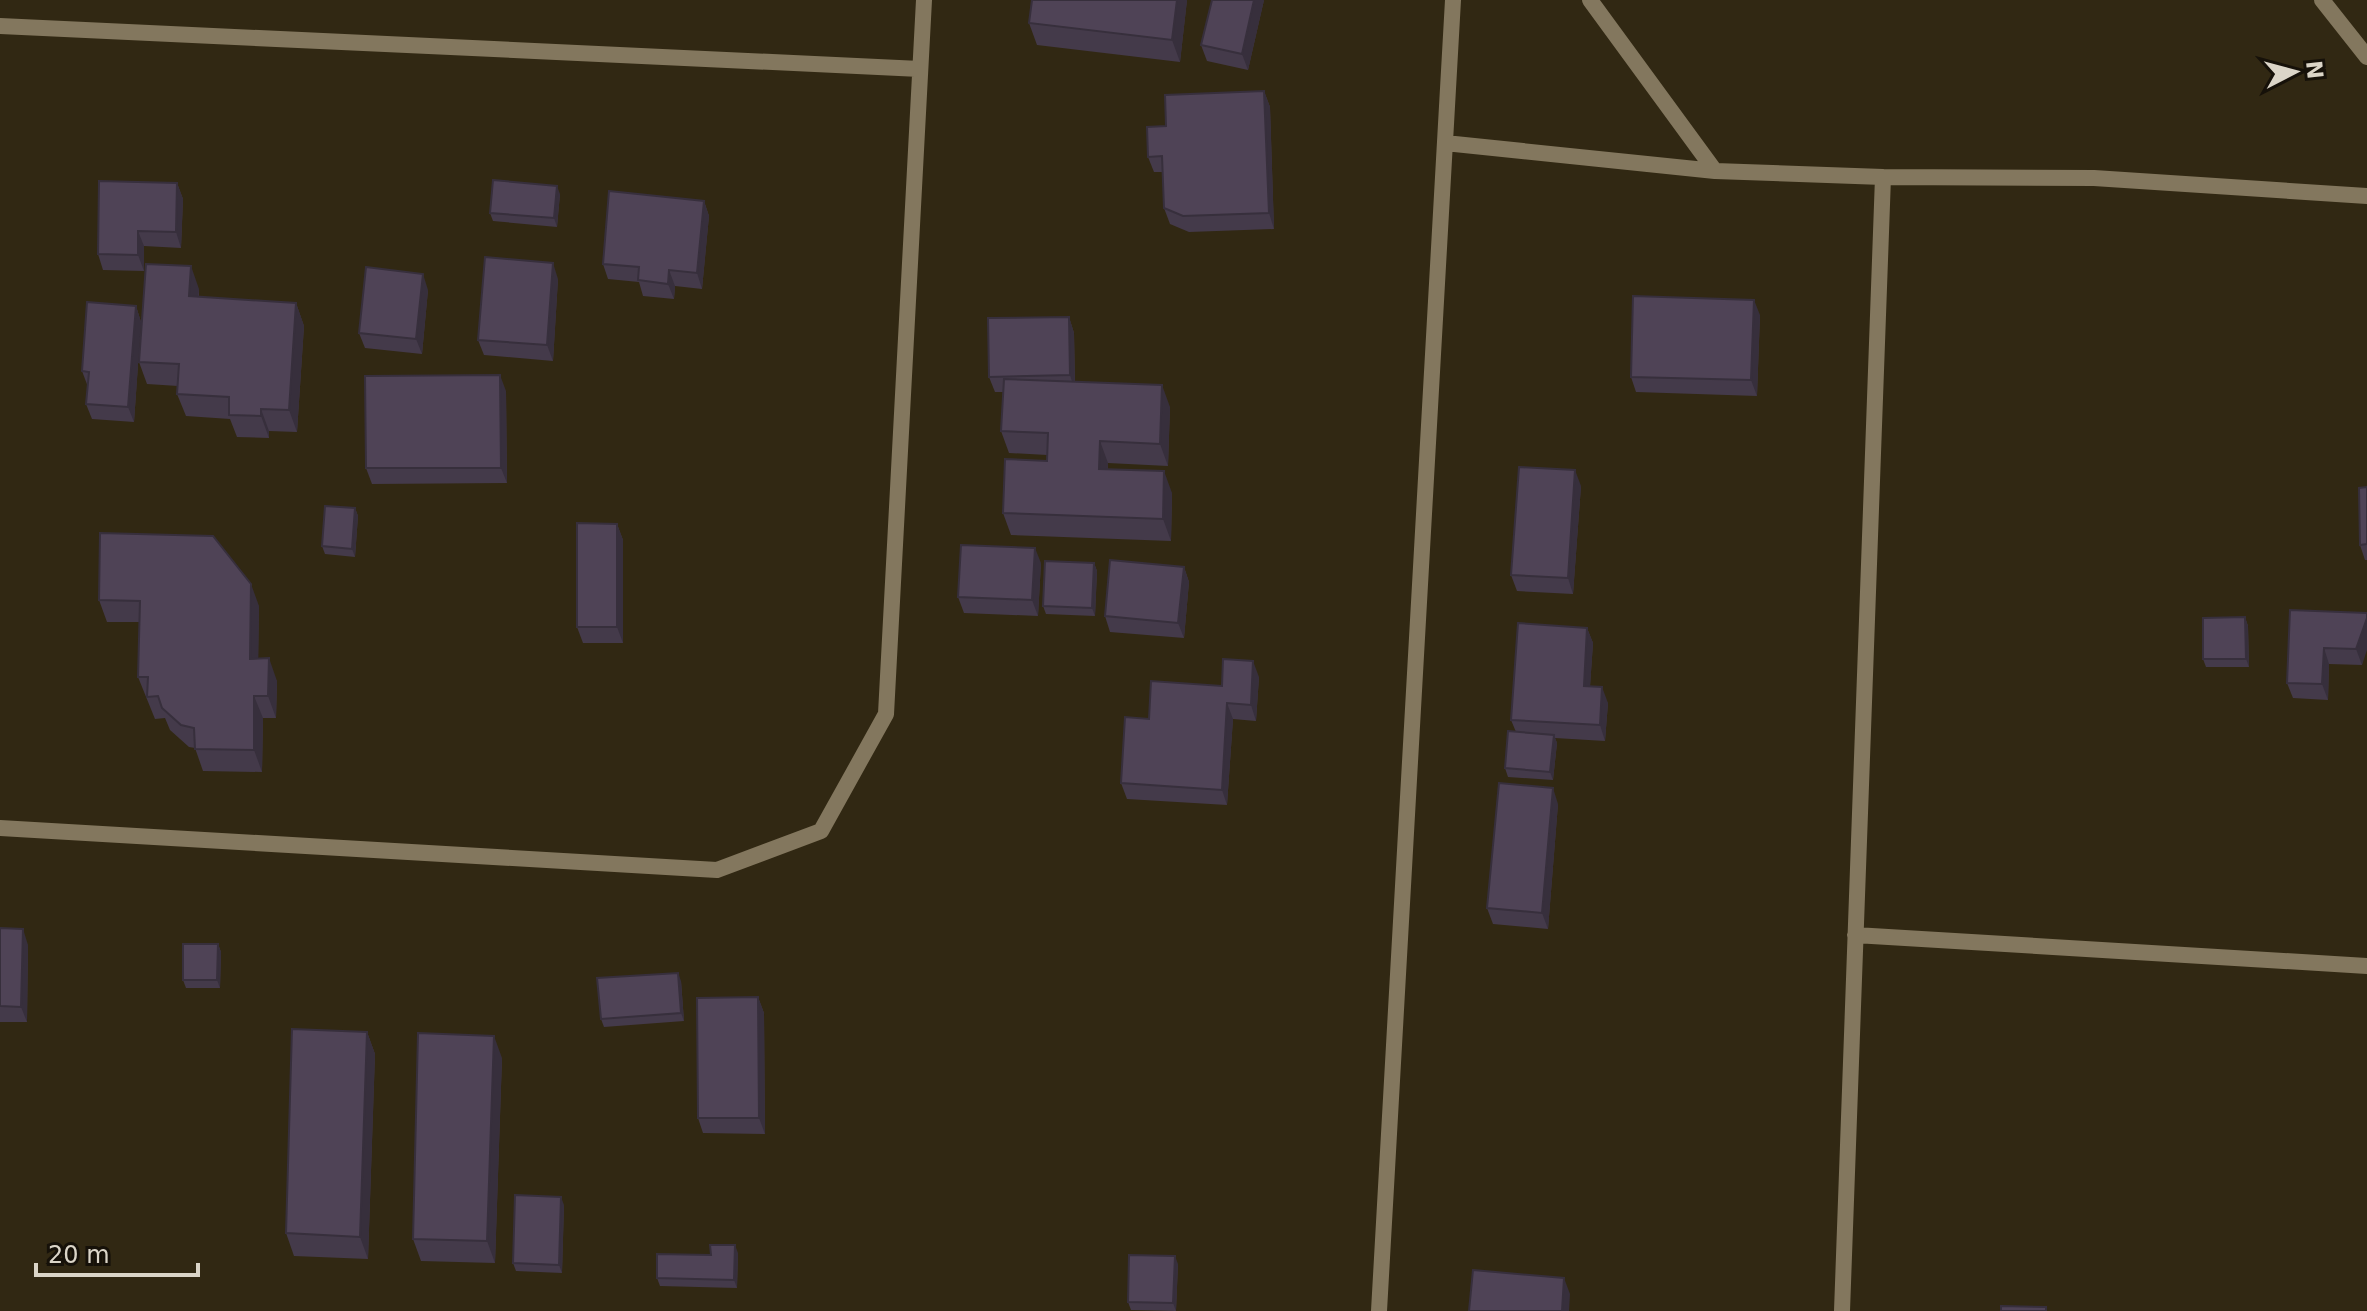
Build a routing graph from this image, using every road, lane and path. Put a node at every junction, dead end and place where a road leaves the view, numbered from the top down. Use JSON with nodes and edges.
{"nodes":[{"id":1,"x":924,"y":0,"type":"edge"},
{"id":2,"x":1453,"y":0,"type":"edge"},
{"id":3,"x":1590,"y":0,"type":"edge"},
{"id":4,"x":2322,"y":0,"type":"edge"},
{"id":5,"x":0,"y":26,"type":"edge"},
{"id":6,"x":2367,"y":57,"type":"edge"},
{"id":7,"x":920,"y":69,"type":"junction"},
{"id":8,"x":1445,"y":143,"type":"junction"},
{"id":9,"x":1715,"y":171,"type":"junction"},
{"id":10,"x":1883,"y":177,"type":"junction"},
{"id":11,"x":2367,"y":196,"type":"edge"},
{"id":12,"x":0,"y":828,"type":"edge"},
{"id":13,"x":1855,"y":935,"type":"junction"},
{"id":14,"x":2367,"y":966,"type":"edge"},
{"id":15,"x":1379,"y":1311,"type":"edge"},
{"id":16,"x":1842,"y":1311,"type":"edge"}],
"edges":[{"from":1,"to":7,"type":"street"},
{"from":2,"to":8,"type":"street"},
{"from":3,"to":9,"type":"street"},
{"from":4,"to":6,"type":"street"},
{"from":5,"to":7,"type":"street"},
{"from":7,"to":12,"type":"street"},
{"from":8,"to":9,"type":"street"},
{"from":8,"to":15,"type":"street"},
{"from":9,"to":10,"type":"street"},
{"from":10,"to":11,"type":"street"},
{"from":10,"to":13,"type":"street"},
{"from":13,"to":14,"type":"street"},
{"from":13,"to":16,"type":"street"}]}
